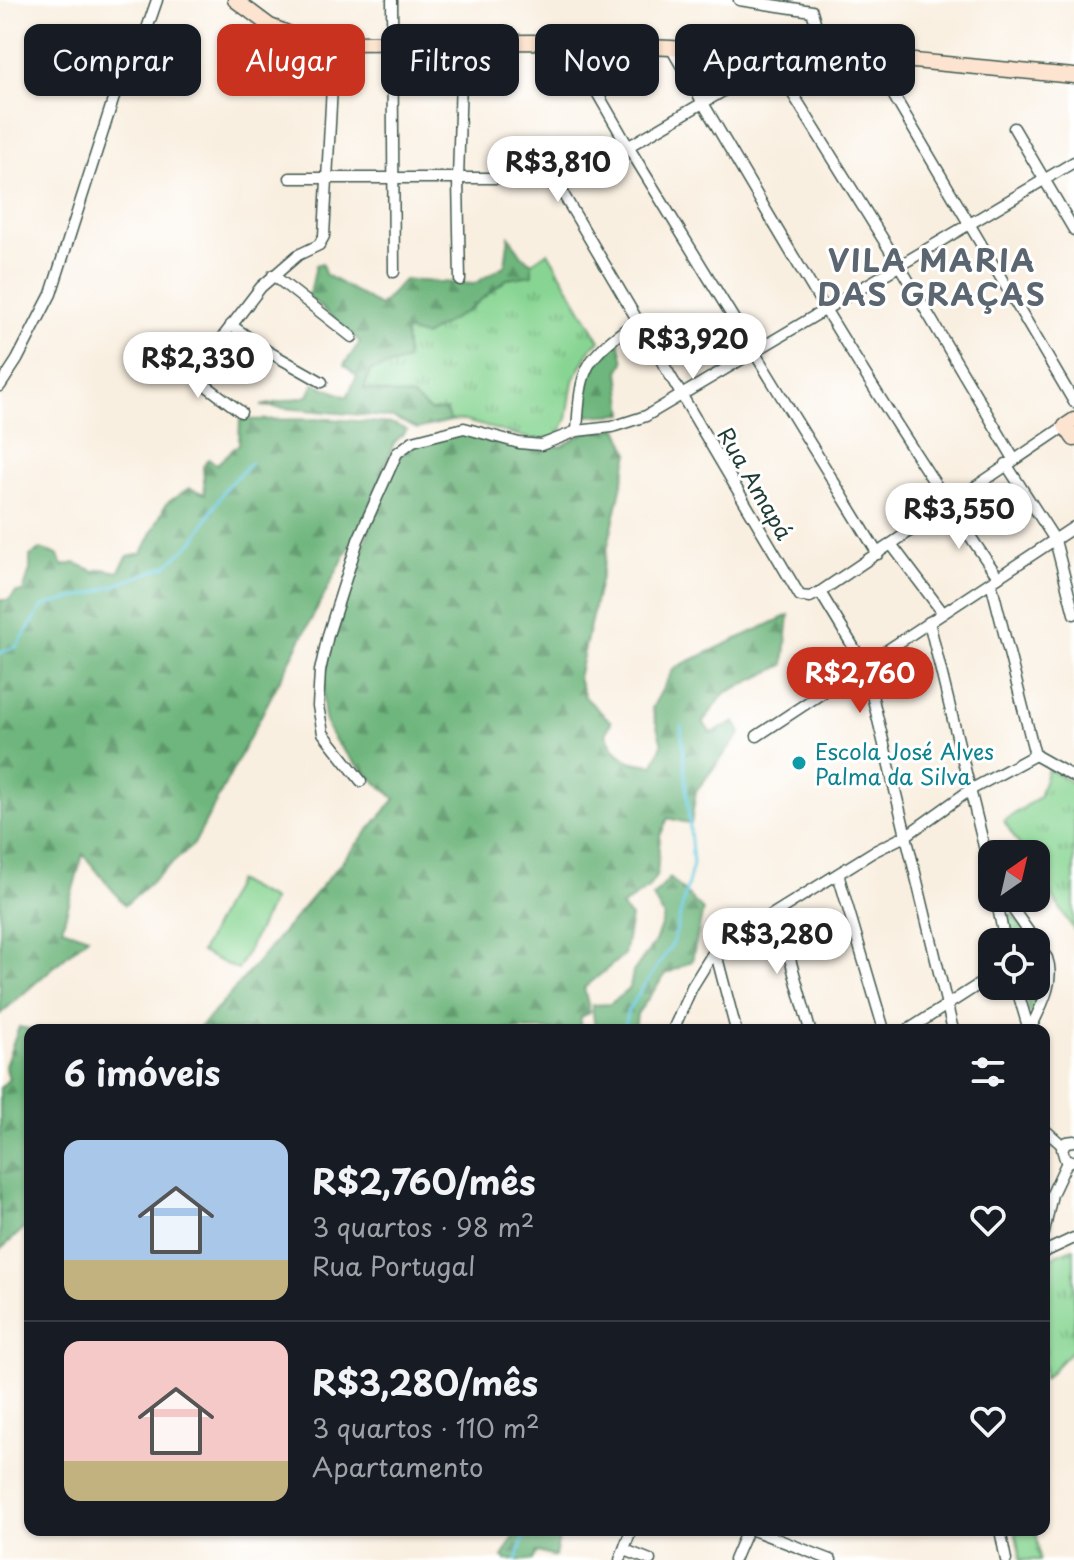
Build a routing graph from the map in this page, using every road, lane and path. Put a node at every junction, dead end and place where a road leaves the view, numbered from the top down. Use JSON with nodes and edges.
{"nodes":[{"id":1,"x":157,"y":0,"type":"edge"},
{"id":2,"x":235,"y":0,"type":"edge"},
{"id":3,"x":392,"y":0,"type":"edge"},
{"id":4,"x":739,"y":0,"type":"edge"},
{"id":5,"x":391,"y":24,"type":"edge"},
{"id":6,"x":816,"y":24,"type":"edge"},
{"id":7,"x":381,"y":43,"type":"edge"},
{"id":8,"x":659,"y":48,"type":"edge"},
{"id":9,"x":671,"y":48,"type":"junction"},
{"id":10,"x":675,"y":48,"type":"edge"},
{"id":11,"x":915,"y":61,"type":"edge"},
{"id":12,"x":1074,"y":76,"type":"edge"},
{"id":13,"x":331,"y":96,"type":"edge"},
{"id":14,"x":392,"y":96,"type":"edge"},
{"id":15,"x":460,"y":96,"type":"edge"},
{"id":16,"x":599,"y":96,"type":"edge"},
{"id":17,"x":717,"y":96,"type":"edge"},
{"id":18,"x":800,"y":96,"type":"edge"},
{"id":19,"x":894,"y":96,"type":"edge"},
{"id":20,"x":702,"y":105,"type":"junction"},
{"id":21,"x":1014,"y":128,"type":"dead end"},
{"id":22,"x":629,"y":148,"type":"junction"},
{"id":23,"x":1074,"y":162,"type":"edge"},
{"id":24,"x":290,"y":178,"type":"dead end"},
{"id":25,"x":1045,"y":178,"type":"junction"},
{"id":26,"x":326,"y":179,"type":"junction"},
{"id":27,"x":393,"y":179,"type":"junction"},
{"id":28,"x":458,"y":180,"type":"junction"},
{"id":29,"x":559,"y":187,"type":"junction"},
{"id":30,"x":971,"y":224,"type":"junction"},
{"id":31,"x":1074,"y":230,"type":"edge"},
{"id":32,"x":899,"y":265,"type":"junction"},
{"id":33,"x":394,"y":272,"type":"dead end"},
{"id":34,"x":273,"y":275,"type":"junction"},
{"id":35,"x":460,"y":280,"type":"dead end"},
{"id":36,"x":826,"y":310,"type":"junction"},
{"id":37,"x":637,"y":321,"type":"junction"},
{"id":38,"x":231,"y":325,"type":"junction"},
{"id":39,"x":352,"y":337,"type":"dead end"},
{"id":40,"x":753,"y":353,"type":"junction"},
{"id":41,"x":322,"y":382,"type":"dead end"},
{"id":42,"x":0,"y":386,"type":"edge"},
{"id":43,"x":682,"y":396,"type":"junction"},
{"id":44,"x":1074,"y":402,"type":"edge"},
{"id":45,"x":241,"y":412,"type":"dead end"},
{"id":46,"x":1070,"y":423,"type":"edge"},
{"id":47,"x":577,"y":431,"type":"junction"},
{"id":48,"x":1074,"y":439,"type":"edge"},
{"id":49,"x":1010,"y":462,"type":"junction"},
{"id":50,"x":947,"y":505,"type":"junction"},
{"id":51,"x":1074,"y":527,"type":"edge"},
{"id":52,"x":1055,"y":540,"type":"junction"},
{"id":53,"x":891,"y":544,"type":"junction"},
{"id":54,"x":878,"y":554,"type":"junction"},
{"id":55,"x":1069,"y":569,"type":"edge"},
{"id":56,"x":994,"y":580,"type":"junction"},
{"id":57,"x":820,"y":592,"type":"junction"},
{"id":58,"x":943,"y":613,"type":"junction"},
{"id":59,"x":1074,"y":614,"type":"edge"},
{"id":60,"x":929,"y":622,"type":"junction"},
{"id":61,"x":865,"y":666,"type":"junction"},
{"id":62,"x":757,"y":736,"type":"dead end"},
{"id":63,"x":1035,"y":755,"type":"junction"},
{"id":64,"x":1074,"y":777,"type":"edge"},
{"id":65,"x":361,"y":781,"type":"dead end"},
{"id":66,"x":970,"y":790,"type":"junction"},
{"id":67,"x":907,"y":835,"type":"junction"},
{"id":68,"x":982,"y":840,"type":"edge"},
{"id":69,"x":838,"y":874,"type":"junction"},
{"id":70,"x":1015,"y":912,"type":"edge"},
{"id":71,"x":777,"y":913,"type":"junction"},
{"id":72,"x":715,"y":950,"type":"junction"},
{"id":73,"x":978,"y":985,"type":"edge"},
{"id":74,"x":1020,"y":1000,"type":"edge"},
{"id":75,"x":947,"y":1005,"type":"junction"},
{"id":76,"x":676,"y":1024,"type":"edge"},
{"id":77,"x":734,"y":1024,"type":"edge"},
{"id":78,"x":808,"y":1024,"type":"edge"},
{"id":79,"x":882,"y":1024,"type":"edge"},
{"id":80,"x":917,"y":1024,"type":"edge"},
{"id":81,"x":952,"y":1024,"type":"edge"},
{"id":82,"x":1027,"y":1024,"type":"edge"},
{"id":83,"x":1032,"y":1024,"type":"edge"},
{"id":84,"x":1050,"y":1134,"type":"edge"},
{"id":85,"x":1074,"y":1141,"type":"edge"},
{"id":86,"x":1063,"y":1146,"type":"junction"},
{"id":87,"x":1072,"y":1161,"type":"edge"},
{"id":88,"x":1050,"y":1204,"type":"edge"},
{"id":89,"x":1074,"y":1238,"type":"edge"},
{"id":90,"x":1050,"y":1249,"type":"edge"},
{"id":91,"x":629,"y":1536,"type":"edge"},
{"id":92,"x":747,"y":1536,"type":"edge"},
{"id":93,"x":766,"y":1536,"type":"edge"},
{"id":94,"x":1001,"y":1536,"type":"edge"},
{"id":95,"x":622,"y":1555,"type":"edge"},
{"id":96,"x":650,"y":1560,"type":"edge"},
{"id":97,"x":734,"y":1560,"type":"edge"},
{"id":98,"x":831,"y":1560,"type":"edge"},
{"id":99,"x":1006,"y":1560,"type":"edge"}],
"edges":[{"from":1,"to":42,"type":"street"},
{"from":2,"to":7,"type":"street"},
{"from":3,"to":5,"type":"street"},
{"from":4,"to":6,"type":"street"},
{"from":8,"to":9,"type":"street"},
{"from":9,"to":10,"type":"street"},
{"from":9,"to":20,"type":"street"},
{"from":11,"to":12,"type":"street"},
{"from":13,"to":26,"type":"street"},
{"from":14,"to":27,"type":"street"},
{"from":15,"to":28,"type":"street"},
{"from":16,"to":22,"type":"street"},
{"from":17,"to":20,"type":"street"},
{"from":18,"to":32,"type":"street"},
{"from":19,"to":30,"type":"street"},
{"from":20,"to":22,"type":"street"},
{"from":20,"to":36,"type":"street"},
{"from":21,"to":25,"type":"street"},
{"from":22,"to":29,"type":"street"},
{"from":22,"to":40,"type":"street"},
{"from":23,"to":25,"type":"street"},
{"from":24,"to":26,"type":"street"},
{"from":25,"to":30,"type":"street"},
{"from":25,"to":31,"type":"street"},
{"from":26,"to":27,"type":"street"},
{"from":26,"to":34,"type":"street"},
{"from":27,"to":28,"type":"street"},
{"from":27,"to":33,"type":"street"},
{"from":28,"to":29,"type":"street"},
{"from":28,"to":35,"type":"street"},
{"from":29,"to":37,"type":"street","name":"Rua Amapá"},
{"from":30,"to":32,"type":"street"},
{"from":30,"to":44,"type":"street"},
{"from":32,"to":36,"type":"street"},
{"from":32,"to":49,"type":"street"},
{"from":34,"to":38,"type":"street"},
{"from":34,"to":39,"type":"street"},
{"from":36,"to":40,"type":"street"},
{"from":36,"to":50,"type":"street"},
{"from":37,"to":43,"type":"street","name":"Rua Amapá"},
{"from":37,"to":47,"type":"street"},
{"from":38,"to":41,"type":"street"},
{"from":38,"to":45,"type":"street"},
{"from":40,"to":43,"type":"street"},
{"from":40,"to":54,"type":"street"},
{"from":43,"to":47,"type":"street"},
{"from":43,"to":57,"type":"street","name":"Rua Amapá"},
{"from":46,"to":48,"type":"street"},
{"from":46,"to":49,"type":"street"},
{"from":47,"to":65,"type":"street"},
{"from":49,"to":50,"type":"street"},
{"from":49,"to":52,"type":"street"},
{"from":50,"to":53,"type":"street"},
{"from":50,"to":56,"type":"street"},
{"from":51,"to":52,"type":"street"},
{"from":52,"to":55,"type":"street"},
{"from":52,"to":56,"type":"street"},
{"from":53,"to":54,"type":"street"},
{"from":53,"to":58,"type":"street"},
{"from":54,"to":57,"type":"street"},
{"from":55,"to":59,"type":"street"},
{"from":56,"to":58,"type":"street"},
{"from":56,"to":63,"type":"street"},
{"from":57,"to":61,"type":"street"},
{"from":58,"to":60,"type":"street"},
{"from":60,"to":61,"type":"street"},
{"from":60,"to":66,"type":"street"},
{"from":61,"to":62,"type":"street"},
{"from":61,"to":67,"type":"street"},
{"from":63,"to":64,"type":"street"},
{"from":63,"to":66,"type":"street"},
{"from":66,"to":67,"type":"street"},
{"from":66,"to":68,"type":"street"},
{"from":67,"to":69,"type":"street"},
{"from":67,"to":75,"type":"street"},
{"from":69,"to":71,"type":"street"},
{"from":69,"to":79,"type":"street"},
{"from":70,"to":83,"type":"street"},
{"from":71,"to":72,"type":"street"},
{"from":71,"to":78,"type":"street"},
{"from":72,"to":76,"type":"street"},
{"from":72,"to":77,"type":"street"},
{"from":73,"to":75,"type":"street"},
{"from":74,"to":82,"type":"street"},
{"from":75,"to":80,"type":"street"},
{"from":75,"to":81,"type":"street"},
{"from":84,"to":86,"type":"street"},
{"from":85,"to":86,"type":"street"},
{"from":86,"to":87,"type":"street"},
{"from":87,"to":88,"type":"street"},
{"from":89,"to":90,"type":"street"},
{"from":91,"to":95,"type":"street"},
{"from":92,"to":97,"type":"street"},
{"from":93,"to":98,"type":"street"},
{"from":94,"to":99,"type":"street"},
{"from":95,"to":96,"type":"street"}]}
